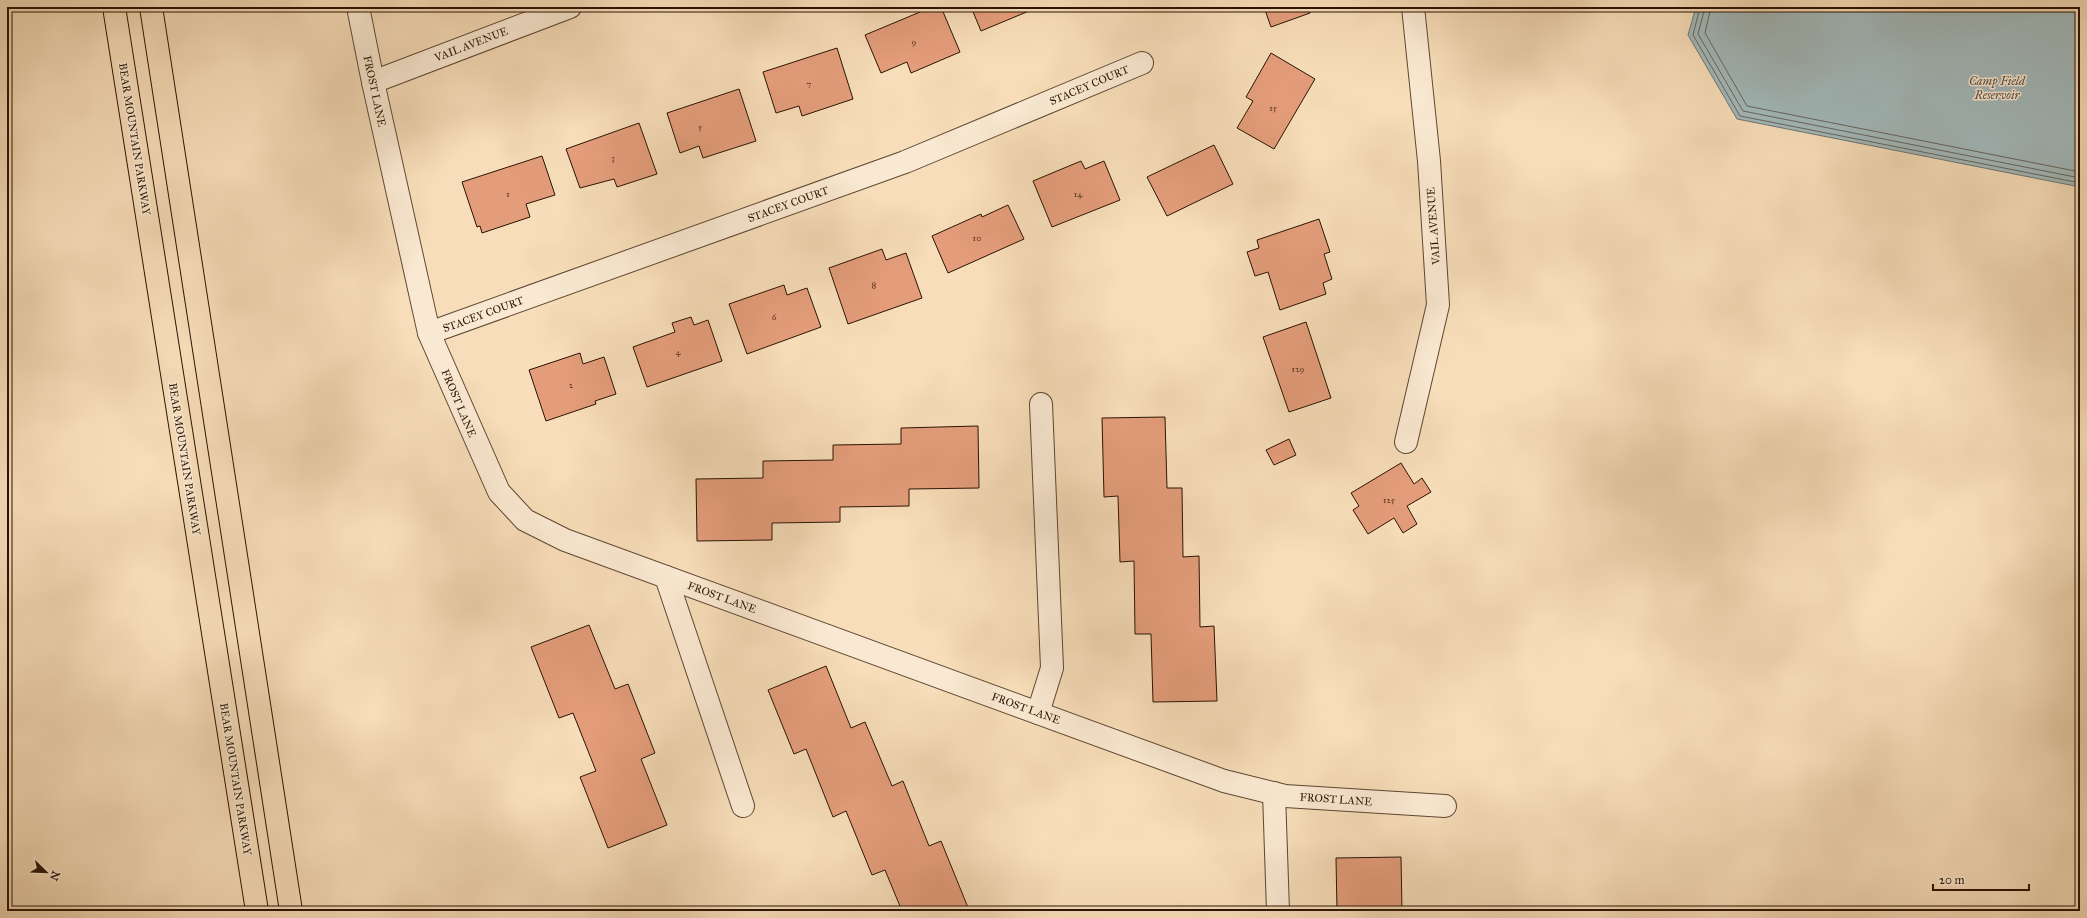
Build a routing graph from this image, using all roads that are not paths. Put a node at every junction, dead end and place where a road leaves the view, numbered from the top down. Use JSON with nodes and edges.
{"nodes":[{"id":1,"x":114,"y":7,"type":"edge"},
{"id":2,"x":151,"y":7,"type":"edge"},
{"id":3,"x":358,"y":7,"type":"edge"},
{"id":4,"x":570,"y":7,"type":"edge"},
{"id":5,"x":1413,"y":7,"type":"edge"},
{"id":6,"x":1142,"y":63,"type":"dead end"},
{"id":7,"x":373,"y":82,"type":"junction"},
{"id":8,"x":429,"y":333,"type":"junction"},
{"id":9,"x":1042,"y":404,"type":"dead end"},
{"id":10,"x":1406,"y":442,"type":"dead end"},
{"id":11,"x":666,"y":577,"type":"junction"},
{"id":12,"x":1038,"y":713,"type":"junction"},
{"id":13,"x":1274,"y":793,"type":"junction"},
{"id":14,"x":743,"y":806,"type":"dead end"},
{"id":15,"x":1445,"y":806,"type":"dead end"},
{"id":16,"x":257,"y":911,"type":"edge"},
{"id":17,"x":291,"y":911,"type":"edge"},
{"id":18,"x":1278,"y":911,"type":"edge"}],
"edges":[{"from":1,"to":16,"type":"highway","name":"BEAR MOUNTAIN PARKWAY"},
{"from":2,"to":17,"type":"highway"},
{"from":3,"to":7,"type":"street","name":"FROST LANE"},
{"from":4,"to":7,"type":"street","name":"VAIL AVENUE"},
{"from":5,"to":10,"type":"street","name":"VAIL AVENUE"},
{"from":6,"to":8,"type":"street","name":"STACEY COURT"},
{"from":7,"to":8,"type":"street","name":"FROST LANE"},
{"from":8,"to":11,"type":"street","name":"FROST LANE"},
{"from":9,"to":12,"type":"street"},
{"from":11,"to":12,"type":"street","name":"FROST LANE"},
{"from":11,"to":14,"type":"street"},
{"from":12,"to":13,"type":"street","name":"FROST LANE"},
{"from":13,"to":15,"type":"street","name":"FROST LANE"},
{"from":13,"to":18,"type":"street"}]}
